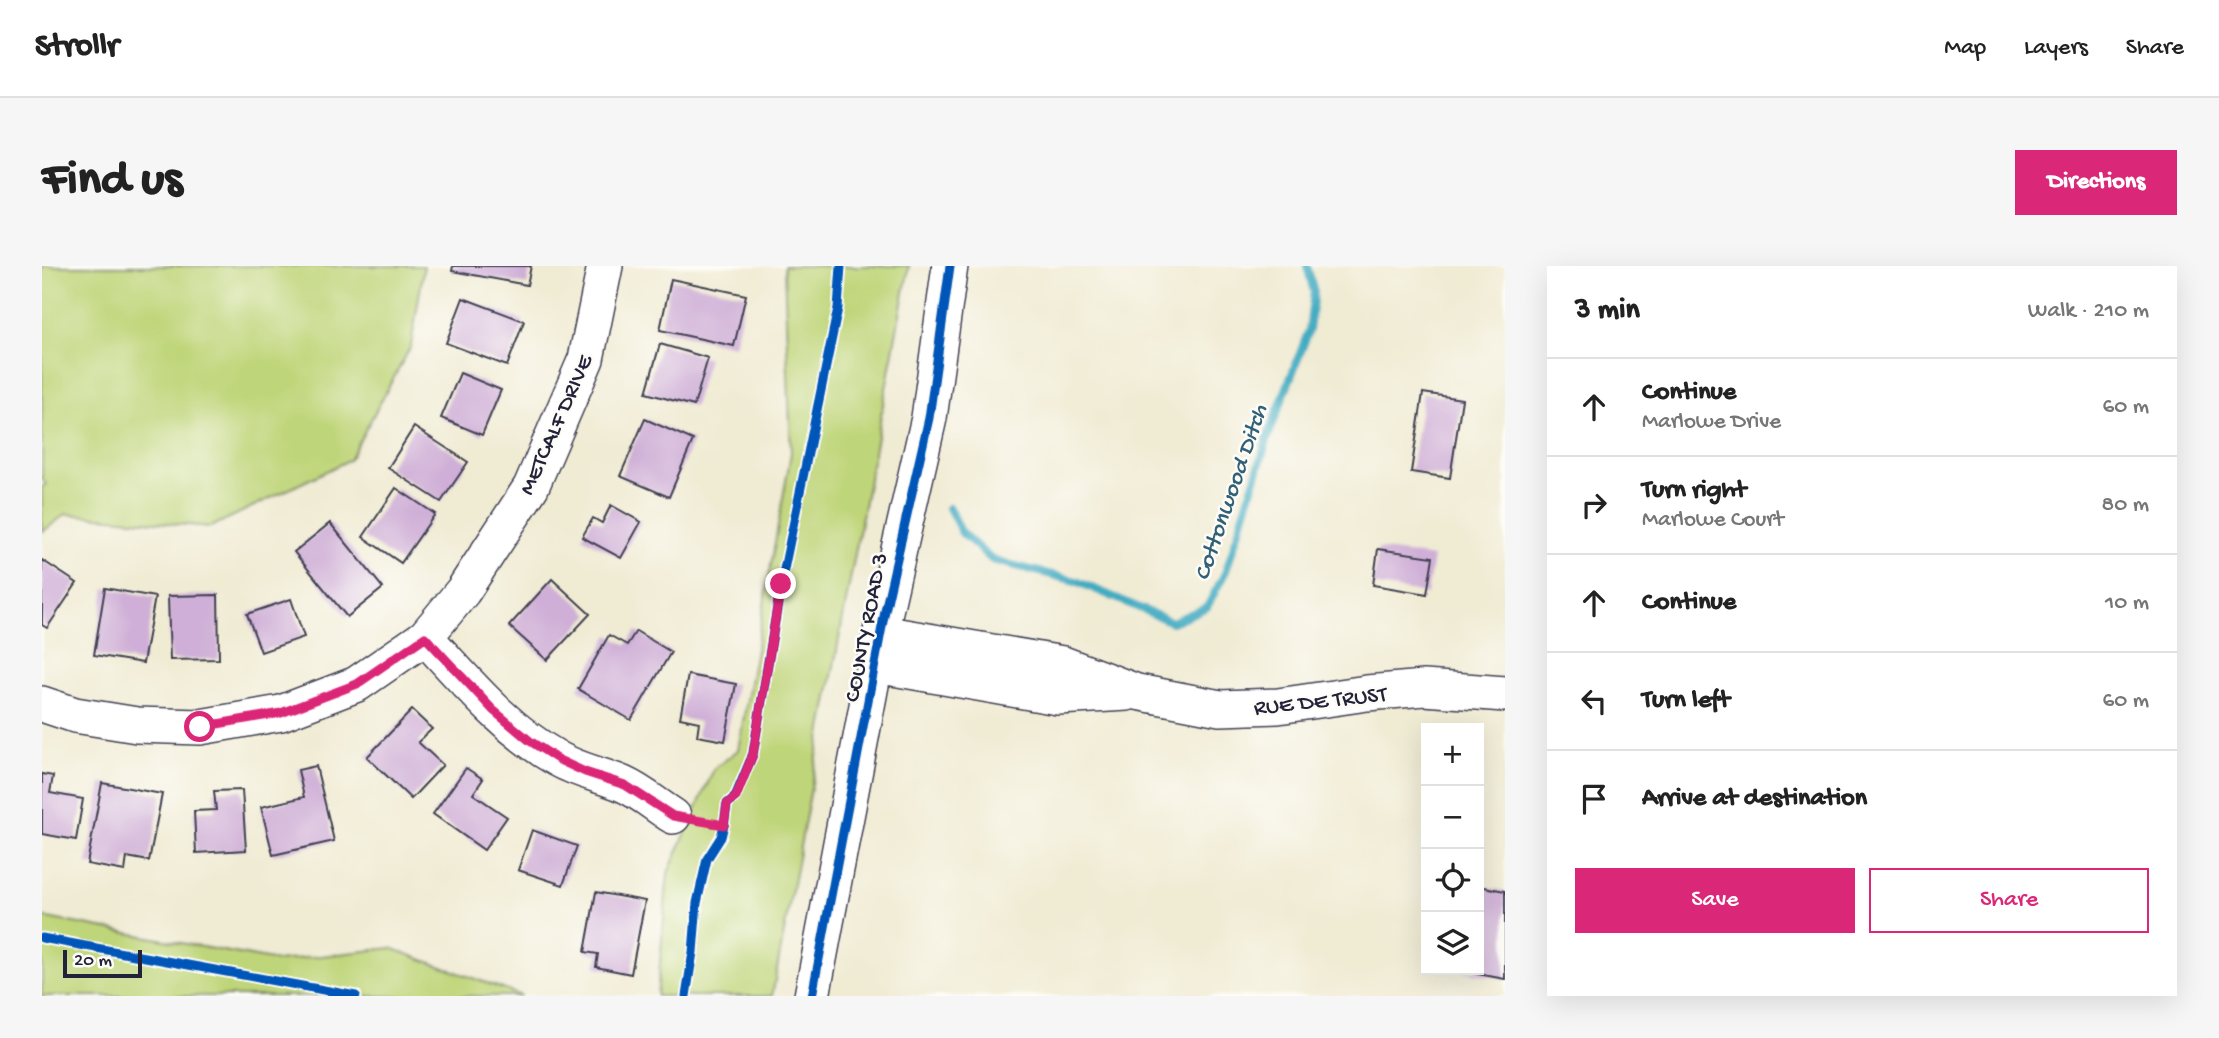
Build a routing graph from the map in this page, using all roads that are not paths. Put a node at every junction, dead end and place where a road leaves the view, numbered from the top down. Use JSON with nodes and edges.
{"nodes":[{"id":1,"x":605,"y":266,"type":"edge"},
{"id":2,"x":950,"y":266,"type":"edge"},
{"id":3,"x":425,"y":637,"type":"junction"},
{"id":4,"x":878,"y":649,"type":"junction"},
{"id":5,"x":1505,"y":694,"type":"edge"},
{"id":6,"x":42,"y":704,"type":"edge"},
{"id":7,"x":673,"y":816,"type":"dead end"},
{"id":8,"x":812,"y":996,"type":"edge"}],
"edges":[{"from":1,"to":3,"type":"street","name":"METCALF DRIVE"},
{"from":2,"to":4,"type":"street","name":"COUNTY ROAD 3"},
{"from":3,"to":6,"type":"street","name":"METCALF DRIVE"},
{"from":3,"to":7,"type":"street"},
{"from":4,"to":5,"type":"street","name":"RUE DE TRUST"},
{"from":4,"to":8,"type":"street","name":"COUNTY ROAD 3"}]}
